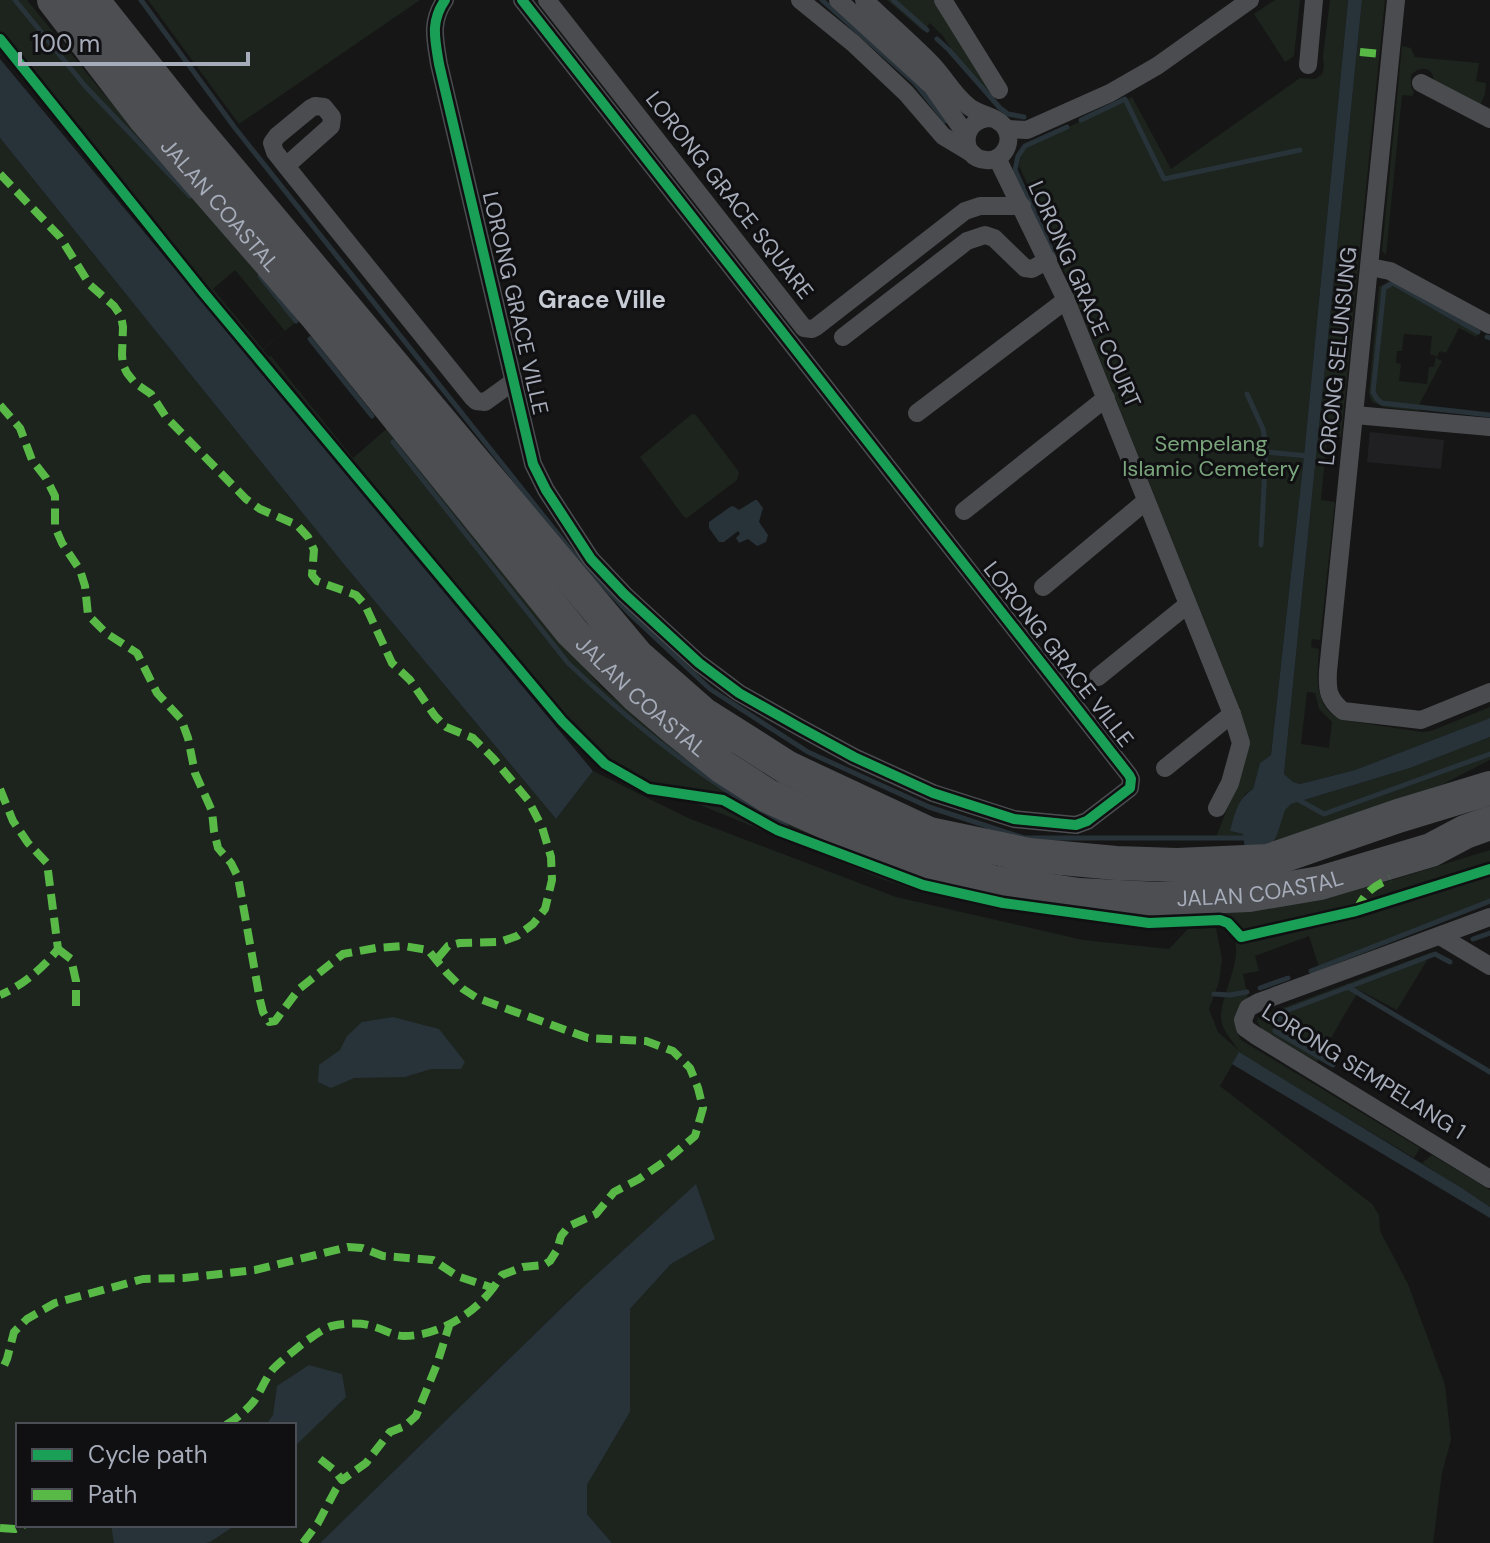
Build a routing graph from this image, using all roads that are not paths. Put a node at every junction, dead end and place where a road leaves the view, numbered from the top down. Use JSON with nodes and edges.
{"nodes":[{"id":1,"x":54,"y":0,"type":"edge"},
{"id":2,"x":92,"y":0,"type":"edge"},
{"id":3,"x":445,"y":0,"type":"edge"},
{"id":4,"x":522,"y":0,"type":"edge"},
{"id":5,"x":547,"y":0,"type":"edge"},
{"id":6,"x":800,"y":0,"type":"edge"},
{"id":7,"x":838,"y":0,"type":"edge"},
{"id":8,"x":864,"y":0,"type":"edge"},
{"id":9,"x":943,"y":0,"type":"edge"},
{"id":10,"x":1250,"y":0,"type":"edge"},
{"id":11,"x":1314,"y":0,"type":"edge"},
{"id":12,"x":1396,"y":0,"type":"edge"},
{"id":13,"x":1308,"y":65,"type":"dead end"},
{"id":14,"x":1421,"y":83,"type":"dead end"},
{"id":15,"x":999,"y":90,"type":"dead end"},
{"id":16,"x":991,"y":118,"type":"junction"},
{"id":17,"x":1490,"y":119,"type":"edge"},
{"id":18,"x":1006,"y":129,"type":"junction"},
{"id":19,"x":970,"y":145,"type":"junction"},
{"id":20,"x":997,"y":158,"type":"junction"},
{"id":21,"x":286,"y":166,"type":"dead end"},
{"id":22,"x":1022,"y":206,"type":"junction"},
{"id":23,"x":1048,"y":260,"type":"junction"},
{"id":24,"x":1370,"y":267,"type":"junction"},
{"id":25,"x":1066,"y":300,"type":"junction"},
{"id":26,"x":1490,"y":325,"type":"edge"},
{"id":27,"x":843,"y":337,"type":"dead end"},
{"id":28,"x":514,"y":381,"type":"junction"},
{"id":29,"x":1106,"y":398,"type":"junction"},
{"id":30,"x":917,"y":413,"type":"dead end"},
{"id":31,"x":1355,"y":415,"type":"junction"},
{"id":32,"x":1490,"y":427,"type":"edge"},
{"id":33,"x":1146,"y":501,"type":"junction"},
{"id":34,"x":964,"y":511,"type":"dead end"},
{"id":35,"x":1043,"y":587,"type":"dead end"},
{"id":36,"x":1187,"y":605,"type":"junction"},
{"id":37,"x":1098,"y":677,"type":"dead end"},
{"id":38,"x":1490,"y":692,"type":"edge"},
{"id":39,"x":1232,"y":714,"type":"junction"},
{"id":40,"x":1165,"y":768,"type":"dead end"},
{"id":41,"x":1490,"y":776,"type":"edge"},
{"id":42,"x":1490,"y":788,"type":"edge"},
{"id":43,"x":1217,"y":808,"type":"dead end"},
{"id":44,"x":1398,"y":816,"type":"junction"},
{"id":45,"x":1490,"y":823,"type":"edge"},
{"id":46,"x":1490,"y":838,"type":"edge"},
{"id":47,"x":1431,"y":850,"type":"junction"},
{"id":48,"x":1490,"y":917,"type":"edge"},
{"id":49,"x":1440,"y":936,"type":"junction"},
{"id":50,"x":1490,"y":966,"type":"edge"},
{"id":51,"x":1490,"y":1179,"type":"edge"}],
"edges":[{"from":1,"to":47,"type":"highway","name":"JALAN COASTAL"},
{"from":2,"to":44,"type":"highway","name":"JALAN COASTAL"},
{"from":3,"to":28,"type":"street","name":"LORONG GRACE VILLE"},
{"from":4,"to":28,"type":"street","name":"LORONG GRACE VILLE"},
{"from":5,"to":22,"type":"street","name":"LORONG GRACE SQUARE"},
{"from":6,"to":19,"type":"street"},
{"from":7,"to":19,"type":"street"},
{"from":8,"to":16,"type":"street"},
{"from":9,"to":15,"type":"street"},
{"from":10,"to":18,"type":"street"},
{"from":11,"to":13,"type":"street"},
{"from":12,"to":24,"type":"street","name":"LORONG SELUNSUNG"},
{"from":14,"to":17,"type":"street"},
{"from":16,"to":18,"type":"street"},
{"from":16,"to":19,"type":"street"},
{"from":18,"to":20,"type":"street"},
{"from":19,"to":20,"type":"street"},
{"from":20,"to":22,"type":"street","name":"LORONG GRACE COURT"},
{"from":21,"to":28,"type":"street"},
{"from":22,"to":23,"type":"street","name":"LORONG GRACE COURT"},
{"from":23,"to":25,"type":"street","name":"LORONG GRACE COURT"},
{"from":23,"to":27,"type":"street"},
{"from":24,"to":26,"type":"street"},
{"from":24,"to":31,"type":"street","name":"LORONG SELUNSUNG"},
{"from":25,"to":29,"type":"street","name":"LORONG GRACE COURT"},
{"from":25,"to":30,"type":"street"},
{"from":29,"to":33,"type":"street","name":"LORONG GRACE COURT"},
{"from":29,"to":34,"type":"street"},
{"from":31,"to":32,"type":"street"},
{"from":31,"to":38,"type":"street","name":"LORONG SELUNSUNG"},
{"from":33,"to":35,"type":"street"},
{"from":33,"to":36,"type":"street","name":"LORONG GRACE COURT"},
{"from":36,"to":37,"type":"street"},
{"from":36,"to":39,"type":"street","name":"LORONG GRACE COURT"},
{"from":39,"to":40,"type":"street"},
{"from":39,"to":43,"type":"street","name":"LORONG GRACE COURT"},
{"from":41,"to":44,"type":"highway"},
{"from":42,"to":44,"type":"highway","name":"JALAN COASTAL"},
{"from":45,"to":47,"type":"highway","name":"JALAN COASTAL"},
{"from":46,"to":47,"type":"highway"},
{"from":48,"to":49,"type":"street","name":"LORONG SEMPELANG 1"},
{"from":49,"to":50,"type":"street"},
{"from":49,"to":51,"type":"street","name":"LORONG SEMPELANG 1"}]}
